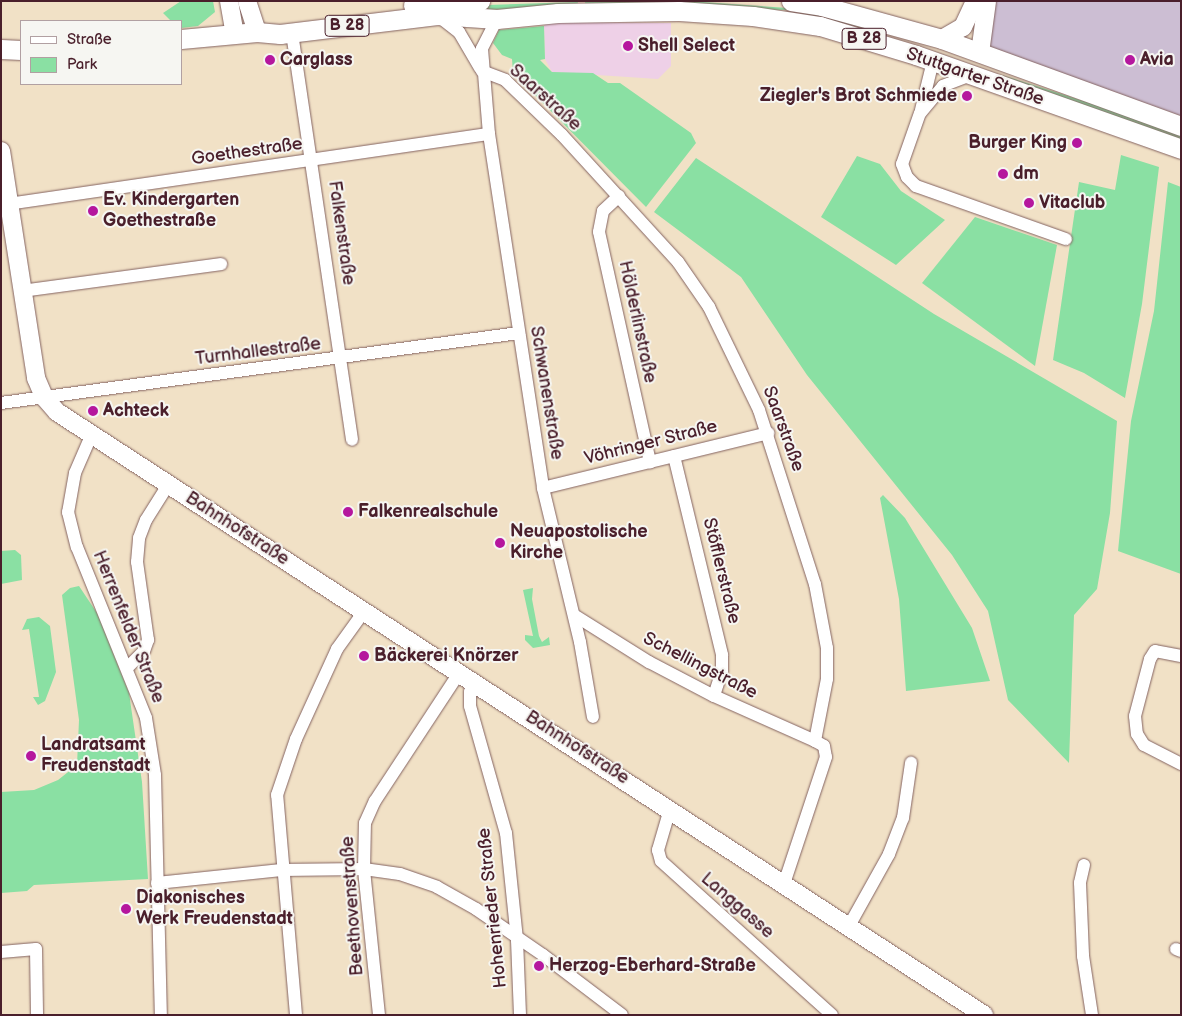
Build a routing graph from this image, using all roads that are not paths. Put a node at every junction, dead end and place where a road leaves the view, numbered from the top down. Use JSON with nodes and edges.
{"nodes":[{"id":1,"x":229,"y":1,"type":"edge"},
{"id":2,"x":247,"y":1,"type":"edge"},
{"id":3,"x":480,"y":1,"type":"edge"},
{"id":4,"x":791,"y":1,"type":"edge"},
{"id":5,"x":975,"y":1,"type":"edge"},
{"id":6,"x":987,"y":1,"type":"edge"},
{"id":7,"x":441,"y":8,"type":"edge"},
{"id":8,"x":497,"y":19,"type":"junction"},
{"id":9,"x":257,"y":32,"type":"junction"},
{"id":10,"x":292,"y":33,"type":"junction"},
{"id":11,"x":235,"y":34,"type":"junction"},
{"id":12,"x":182,"y":39,"type":"edge"},
{"id":13,"x":942,"y":39,"type":"junction"},
{"id":14,"x":1,"y":49,"type":"edge"},
{"id":15,"x":20,"y":50,"type":"edge"},
{"id":16,"x":980,"y":52,"type":"junction"},
{"id":17,"x":934,"y":61,"type":"junction"},
{"id":18,"x":482,"y":72,"type":"junction"},
{"id":19,"x":971,"y":75,"type":"junction"},
{"id":20,"x":920,"y":113,"type":"junction"},
{"id":21,"x":1181,"y":126,"type":"edge"},
{"id":22,"x":489,"y":134,"type":"junction"},
{"id":23,"x":1181,"y":149,"type":"edge"},
{"id":24,"x":1,"y":151,"type":"edge"},
{"id":25,"x":313,"y":160,"type":"junction"},
{"id":26,"x":619,"y":196,"type":"junction"},
{"id":27,"x":6,"y":204,"type":"edge"},
{"id":28,"x":1066,"y":239,"type":"dead end"},
{"id":29,"x":222,"y":264,"type":"dead end"},
{"id":30,"x":22,"y":291,"type":"junction"},
{"id":31,"x":519,"y":333,"type":"junction"},
{"id":32,"x":342,"y":359,"type":"junction"},
{"id":33,"x":44,"y":397,"type":"junction"},
{"id":34,"x":1,"y":403,"type":"edge"},
{"id":35,"x":768,"y":433,"type":"junction"},
{"id":36,"x":90,"y":436,"type":"junction"},
{"id":37,"x":352,"y":440,"type":"dead end"},
{"id":38,"x":674,"y":456,"type":"junction"},
{"id":39,"x":650,"y":462,"type":"junction"},
{"id":40,"x":168,"y":485,"type":"junction"},
{"id":41,"x":543,"y":488,"type":"junction"},
{"id":42,"x":366,"y":610,"type":"junction"},
{"id":43,"x":574,"y":615,"type":"junction"},
{"id":44,"x":1181,"y":656,"type":"edge"},
{"id":45,"x":128,"y":667,"type":"junction"},
{"id":46,"x":459,"y":672,"type":"junction"},
{"id":47,"x":475,"y":682,"type":"junction"},
{"id":48,"x":714,"y":696,"type":"junction"},
{"id":49,"x":593,"y":717,"type":"dead end"},
{"id":50,"x":815,"y":741,"type":"junction"},
{"id":51,"x":911,"y":763,"type":"dead end"},
{"id":52,"x":1181,"y":764,"type":"edge"},
{"id":53,"x":670,"y":809,"type":"junction"},
{"id":54,"x":1084,"y":865,"type":"dead end"},
{"id":55,"x":364,"y":869,"type":"junction"},
{"id":56,"x":281,"y":870,"type":"junction"},
{"id":57,"x":157,"y":883,"type":"junction"},
{"id":58,"x":784,"y":884,"type":"junction"},
{"id":59,"x":850,"y":926,"type":"junction"},
{"id":60,"x":517,"y":940,"type":"junction"},
{"id":61,"x":1,"y":952,"type":"edge"},
{"id":62,"x":37,"y":1015,"type":"edge"},
{"id":63,"x":161,"y":1015,"type":"edge"},
{"id":64,"x":296,"y":1015,"type":"edge"},
{"id":65,"x":379,"y":1015,"type":"edge"},
{"id":66,"x":520,"y":1015,"type":"edge"},
{"id":67,"x":622,"y":1015,"type":"edge"},
{"id":68,"x":832,"y":1015,"type":"edge"},
{"id":69,"x":984,"y":1015,"type":"edge"},
{"id":70,"x":1092,"y":1015,"type":"edge"}],
"edges":[{"from":1,"to":11,"type":"street"},
{"from":2,"to":9,"type":"street"},
{"from":3,"to":7,"type":"main road","number":"B 28"},
{"from":4,"to":13,"type":"main road","name":"Stuttgarter Straße","number":"B 28"},
{"from":5,"to":13,"type":"street"},
{"from":6,"to":16,"type":"street"},
{"from":7,"to":8,"type":"main road","name":"Stuttgarter Straße","number":"B 28"},
{"from":7,"to":9,"type":"main road","name":"Stuttgarter Straße","number":"B 28"},
{"from":7,"to":10,"type":"main road","name":"Stuttgarter Straße","number":"B 28"},
{"from":7,"to":18,"type":"street","name":"Schwanenstraße"},
{"from":8,"to":17,"type":"main road","name":"Stuttgarter Straße","number":"B 28"},
{"from":8,"to":18,"type":"street","name":"Schwanenstraße"},
{"from":9,"to":10,"type":"main road","name":"Stuttgarter Straße","number":"B 28"},
{"from":9,"to":11,"type":"main road","name":"Stuttgarter Straße","number":"B 28"},
{"from":10,"to":25,"type":"street","name":"Falkenstraße"},
{"from":11,"to":12,"type":"main road","name":"Stuttgarter Straße","number":"B 28"},
{"from":13,"to":16,"type":"main road","name":"Stuttgarter Straße","number":"B 28"},
{"from":13,"to":17,"type":"main road"},
{"from":14,"to":15,"type":"main road"},
{"from":16,"to":19,"type":"main road"},
{"from":16,"to":21,"type":"main road","name":"Stuttgarter Straße","number":"B 28"},
{"from":17,"to":19,"type":"main road","name":"Stuttgarter Straße","number":"B 28"},
{"from":17,"to":20,"type":"street"},
{"from":18,"to":22,"type":"street","name":"Schwanenstraße"},
{"from":18,"to":26,"type":"street","name":"Saarstraße"},
{"from":19,"to":20,"type":"street"},
{"from":19,"to":23,"type":"main road","name":"Stuttgarter Straße","number":"B 28"},
{"from":20,"to":28,"type":"street"},
{"from":22,"to":25,"type":"street","name":"Goethestraße"},
{"from":22,"to":31,"type":"street","name":"Schwanenstraße"},
{"from":24,"to":27,"type":"street","name":"Bahnhofstraße"},
{"from":25,"to":27,"type":"street","name":"Goethestraße"},
{"from":25,"to":32,"type":"street","name":"Falkenstraße"},
{"from":26,"to":35,"type":"street","name":"Saarstraße"},
{"from":26,"to":39,"type":"street","name":"Hölderlinstraße"},
{"from":27,"to":30,"type":"street","name":"Bahnhofstraße"},
{"from":29,"to":30,"type":"street"},
{"from":30,"to":33,"type":"street","name":"Bahnhofstraße"},
{"from":31,"to":32,"type":"street","name":"Turnhallestraße"},
{"from":31,"to":41,"type":"street","name":"Schwanenstraße"},
{"from":32,"to":33,"type":"street","name":"Turnhallestraße"},
{"from":32,"to":37,"type":"street","name":"Falkenstraße"},
{"from":33,"to":34,"type":"street","name":"Turnhallestraße"},
{"from":33,"to":36,"type":"street","name":"Bahnhofstraße"},
{"from":35,"to":38,"type":"street","name":"Vöhringer Straße"},
{"from":35,"to":50,"type":"street","name":"Saarstraße"},
{"from":36,"to":40,"type":"street","name":"Bahnhofstraße"},
{"from":36,"to":45,"type":"street","name":"Herrenfelder Straße"},
{"from":38,"to":39,"type":"street","name":"Vöhringer Straße"},
{"from":38,"to":48,"type":"street","name":"Stöfflerstraße"},
{"from":39,"to":41,"type":"street","name":"Vöhringer Straße"},
{"from":40,"to":42,"type":"street","name":"Bahnhofstraße"},
{"from":40,"to":45,"type":"street","name":"Bahnhofstraße"},
{"from":41,"to":43,"type":"street","name":"Schwanenstraße"},
{"from":42,"to":46,"type":"street","name":"Bahnhofstraße"},
{"from":42,"to":56,"type":"street"},
{"from":43,"to":48,"type":"street","name":"Schellingstraße"},
{"from":43,"to":49,"type":"street","name":"Schwanenstraße"},
{"from":44,"to":52,"type":"street"},
{"from":45,"to":57,"type":"street","name":"Herrenfelder Straße"},
{"from":46,"to":47,"type":"street","name":"Bahnhofstraße"},
{"from":46,"to":55,"type":"street","name":"Beethovenstraße"},
{"from":47,"to":53,"type":"street","name":"Bahnhofstraße"},
{"from":47,"to":60,"type":"street","name":"Hohenrieder Straße"},
{"from":48,"to":50,"type":"street","name":"Schellingstraße"},
{"from":50,"to":58,"type":"street"},
{"from":51,"to":59,"type":"street"},
{"from":53,"to":58,"type":"street","name":"Bahnhofstraße"},
{"from":53,"to":68,"type":"street","name":"Langgasse"},
{"from":54,"to":70,"type":"street"},
{"from":55,"to":56,"type":"street"},
{"from":55,"to":60,"type":"street"},
{"from":55,"to":65,"type":"street","name":"Beethovenstraße"},
{"from":56,"to":57,"type":"street"},
{"from":56,"to":64,"type":"street"},
{"from":57,"to":63,"type":"street","name":"Herrenfelder Straße"},
{"from":58,"to":59,"type":"street","name":"Bahnhofstraße"},
{"from":59,"to":69,"type":"street","name":"Bahnhofstraße"},
{"from":60,"to":66,"type":"street","name":"Hohenrieder Straße"},
{"from":60,"to":67,"type":"street"},
{"from":61,"to":62,"type":"street"}]}
